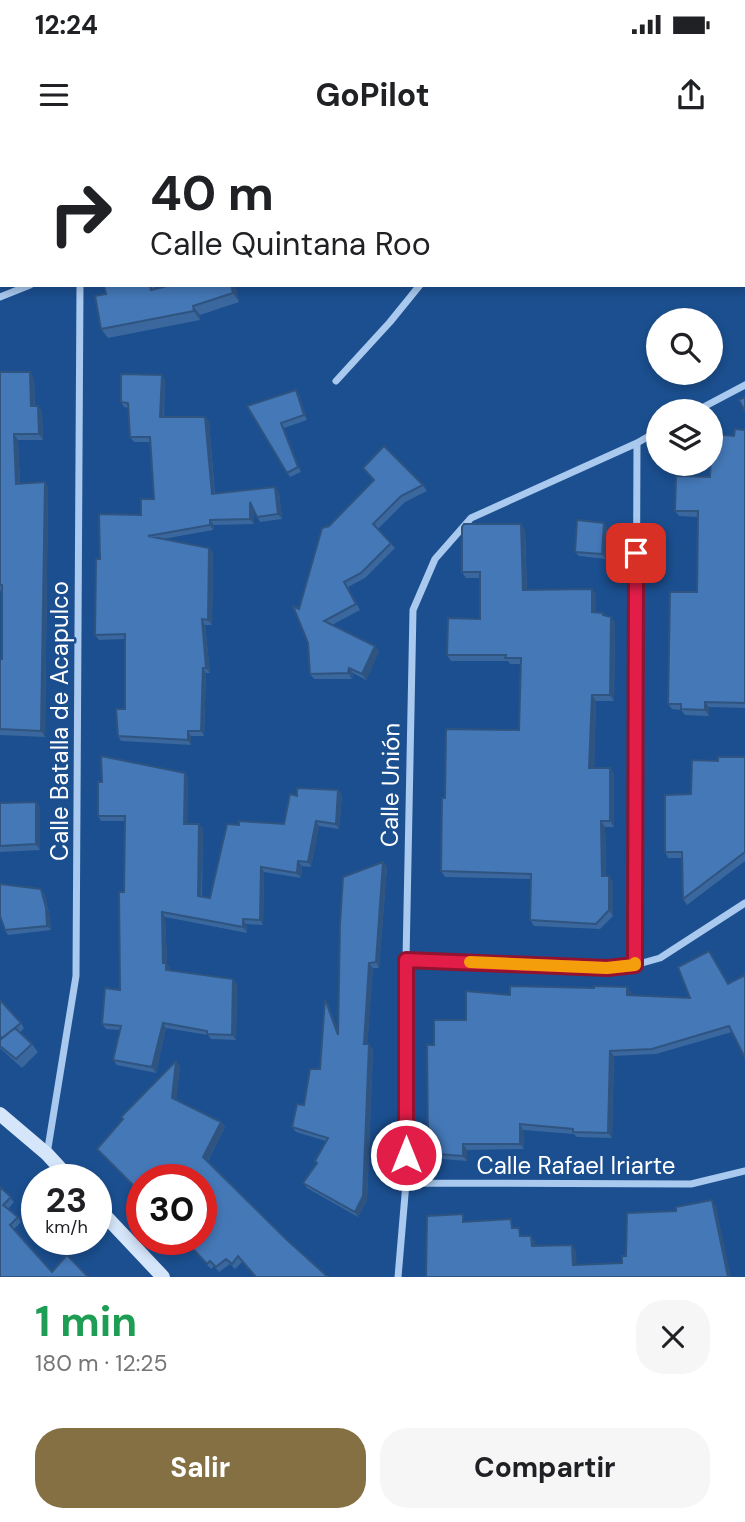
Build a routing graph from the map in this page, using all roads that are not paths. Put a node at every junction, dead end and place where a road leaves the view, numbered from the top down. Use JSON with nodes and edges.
{"nodes":[{"id":1,"x":25,"y":287,"type":"edge"},
{"id":2,"x":80,"y":287,"type":"edge"},
{"id":3,"x":418,"y":287,"type":"edge"},
{"id":4,"x":0,"y":296,"type":"edge"},
{"id":5,"x":336,"y":381,"type":"dead end"},
{"id":6,"x":745,"y":385,"type":"edge"},
{"id":7,"x":719,"y":399,"type":"edge"},
{"id":8,"x":646,"y":438,"type":"edge"},
{"id":9,"x":637,"y":443,"type":"junction"},
{"id":10,"x":745,"y":903,"type":"edge"},
{"id":11,"x":406,"y":960,"type":"junction"},
{"id":12,"x":635,"y":965,"type":"junction"},
{"id":13,"x":0,"y":1114,"type":"edge"},
{"id":14,"x":47,"y":1154,"type":"junction"},
{"id":15,"x":56,"y":1164,"type":"edge"},
{"id":16,"x":745,"y":1171,"type":"edge"},
{"id":17,"x":406,"y":1183,"type":"junction"},
{"id":18,"x":112,"y":1223,"type":"edge"},
{"id":19,"x":163,"y":1277,"type":"edge"},
{"id":20,"x":397,"y":1277,"type":"edge"}],
"edges":[{"from":1,"to":4,"type":"street"},
{"from":2,"to":14,"type":"street","name":"Calle Batalla de Acapulco"},
{"from":3,"to":5,"type":"street"},
{"from":6,"to":7,"type":"street"},
{"from":8,"to":9,"type":"street","name":"Calle Unión"},
{"from":9,"to":11,"type":"street","name":"Calle Unión"},
{"from":9,"to":12,"type":"street"},
{"from":10,"to":12,"type":"street"},
{"from":11,"to":12,"type":"street"},
{"from":11,"to":17,"type":"street","name":"Calle Unión"},
{"from":13,"to":14,"type":"street"},
{"from":14,"to":15,"type":"street"},
{"from":16,"to":17,"type":"street","name":"Calle Rafael Iriarte"},
{"from":17,"to":20,"type":"street","name":"Calle Unión"},
{"from":18,"to":19,"type":"street"}]}
